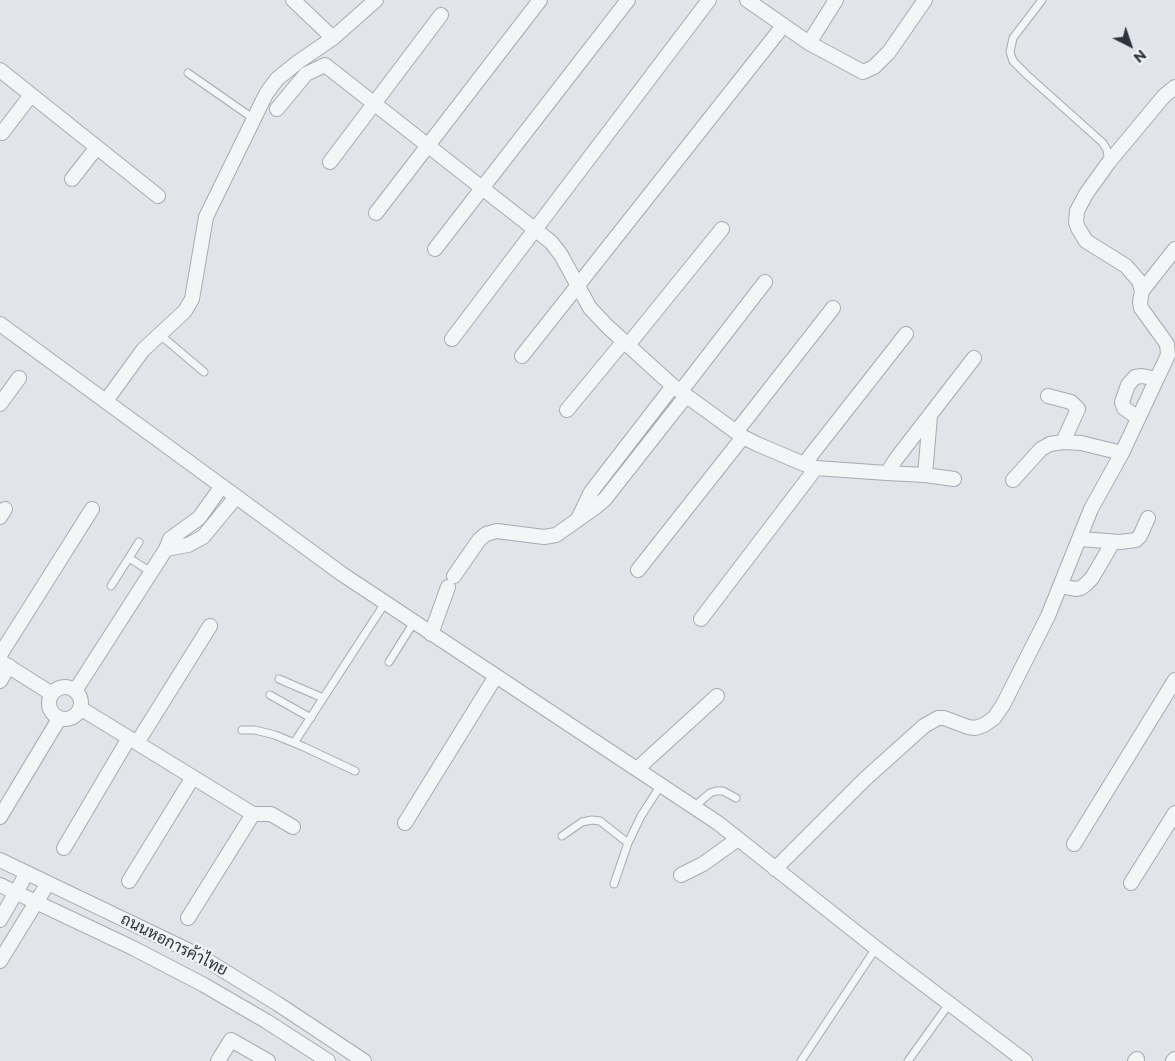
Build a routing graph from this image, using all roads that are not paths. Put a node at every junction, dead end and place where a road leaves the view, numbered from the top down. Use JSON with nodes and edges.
{"nodes":[{"id":1,"x":293,"y":0,"type":"edge"},
{"id":2,"x":376,"y":0,"type":"edge"},
{"id":3,"x":540,"y":0,"type":"edge"},
{"id":4,"x":628,"y":0,"type":"edge"},
{"id":5,"x":709,"y":0,"type":"edge"},
{"id":6,"x":747,"y":0,"type":"edge"},
{"id":7,"x":836,"y":0,"type":"edge"},
{"id":8,"x":925,"y":0,"type":"edge"},
{"id":9,"x":1042,"y":0,"type":"edge"},
{"id":10,"x":441,"y":15,"type":"dead end"},
{"id":11,"x":783,"y":26,"type":"junction"},
{"id":12,"x":333,"y":38,"type":"junction"},
{"id":13,"x":809,"y":42,"type":"junction"},
{"id":14,"x":0,"y":70,"type":"edge"},
{"id":15,"x":188,"y":74,"type":"dead end"},
{"id":16,"x":1175,"y":87,"type":"edge"},
{"id":17,"x":31,"y":95,"type":"junction"},
{"id":18,"x":375,"y":103,"type":"junction"},
{"id":19,"x":277,"y":109,"type":"dead end"},
{"id":20,"x":254,"y":120,"type":"junction"},
{"id":21,"x":2,"y":133,"type":"dead end"},
{"id":22,"x":429,"y":145,"type":"junction"},
{"id":23,"x":97,"y":147,"type":"junction"},
{"id":24,"x":330,"y":162,"type":"dead end"},
{"id":25,"x":1109,"y":162,"type":"junction"},
{"id":26,"x":72,"y":179,"type":"dead end"},
{"id":27,"x":483,"y":187,"type":"junction"},
{"id":28,"x":158,"y":196,"type":"dead end"},
{"id":29,"x":376,"y":213,"type":"dead end"},
{"id":30,"x":536,"y":229,"type":"junction"},
{"id":31,"x":722,"y":229,"type":"dead end"},
{"id":32,"x":435,"y":249,"type":"dead end"},
{"id":33,"x":1175,"y":249,"type":"edge"},
{"id":34,"x":765,"y":282,"type":"dead end"},
{"id":35,"x":578,"y":284,"type":"junction"},
{"id":36,"x":1142,"y":291,"type":"junction"},
{"id":37,"x":833,"y":308,"type":"dead end"},
{"id":38,"x":0,"y":324,"type":"edge"},
{"id":39,"x":159,"y":334,"type":"junction"},
{"id":40,"x":906,"y":334,"type":"dead end"},
{"id":41,"x":452,"y":339,"type":"dead end"},
{"id":42,"x":626,"y":343,"type":"junction"},
{"id":43,"x":1171,"y":354,"type":"edge"},
{"id":44,"x":522,"y":356,"type":"dead end"},
{"id":45,"x":974,"y":358,"type":"dead end"},
{"id":46,"x":204,"y":372,"type":"dead end"},
{"id":47,"x":19,"y":378,"type":"dead end"},
{"id":48,"x":1157,"y":379,"type":"junction"},
{"id":49,"x":680,"y":391,"type":"junction"},
{"id":50,"x":1048,"y":396,"type":"dead end"},
{"id":51,"x":106,"y":402,"type":"junction"},
{"id":52,"x":0,"y":404,"type":"edge"},
{"id":53,"x":567,"y":410,"type":"dead end"},
{"id":54,"x":930,"y":416,"type":"junction"},
{"id":55,"x":1138,"y":418,"type":"junction"},
{"id":56,"x":740,"y":434,"type":"junction"},
{"id":57,"x":1063,"y":442,"type":"junction"},
{"id":58,"x":1122,"y":452,"type":"junction"},
{"id":59,"x":616,"y":459,"type":"junction"},
{"id":60,"x":810,"y":466,"type":"junction"},
{"id":61,"x":629,"y":469,"type":"junction"},
{"id":62,"x":887,"y":473,"type":"junction"},
{"id":63,"x":925,"y":475,"type":"junction"},
{"id":64,"x":954,"y":479,"type":"dead end"},
{"id":65,"x":1013,"y":480,"type":"dead end"},
{"id":66,"x":222,"y":486,"type":"junction"},
{"id":67,"x":236,"y":497,"type":"junction"},
{"id":68,"x":92,"y":508,"type":"dead end"},
{"id":69,"x":1148,"y":518,"type":"dead end"},
{"id":70,"x":578,"y":519,"type":"junction"},
{"id":71,"x":1080,"y":539,"type":"junction"},
{"id":72,"x":139,"y":542,"type":"dead end"},
{"id":73,"x":1113,"y":542,"type":"junction"},
{"id":74,"x":166,"y":549,"type":"junction"},
{"id":75,"x":129,"y":558,"type":"junction"},
{"id":76,"x":638,"y":570,"type":"dead end"},
{"id":77,"x":151,"y":572,"type":"junction"},
{"id":78,"x":111,"y":586,"type":"dead end"},
{"id":79,"x":1061,"y":586,"type":"junction"},
{"id":80,"x":384,"y":603,"type":"junction"},
{"id":81,"x":701,"y":619,"type":"dead end"},
{"id":82,"x":414,"y":622,"type":"junction"},
{"id":83,"x":210,"y":626,"type":"dead end"},
{"id":84,"x":431,"y":634,"type":"junction"},
{"id":85,"x":0,"y":655,"type":"edge"},
{"id":86,"x":389,"y":662,"type":"dead end"},
{"id":87,"x":4,"y":663,"type":"edge"},
{"id":88,"x":496,"y":676,"type":"junction"},
{"id":89,"x":279,"y":679,"type":"dead end"},
{"id":90,"x":1175,"y":680,"type":"edge"},
{"id":91,"x":0,"y":681,"type":"edge"},
{"id":92,"x":75,"y":691,"type":"junction"},
{"id":93,"x":52,"y":694,"type":"junction"},
{"id":94,"x":270,"y":694,"type":"dead end"},
{"id":95,"x":717,"y":696,"type":"dead end"},
{"id":96,"x":323,"y":698,"type":"junction"},
{"id":97,"x":80,"y":708,"type":"junction"},
{"id":98,"x":311,"y":718,"type":"junction"},
{"id":99,"x":59,"y":719,"type":"junction"},
{"id":100,"x":242,"y":730,"type":"dead end"},
{"id":101,"x":133,"y":740,"type":"junction"},
{"id":102,"x":294,"y":743,"type":"junction"},
{"id":103,"x":637,"y":769,"type":"junction"},
{"id":104,"x":355,"y":771,"type":"dead end"},
{"id":105,"x":193,"y":778,"type":"junction"},
{"id":106,"x":661,"y":784,"type":"junction"},
{"id":107,"x":736,"y":798,"type":"dead end"},
{"id":108,"x":694,"y":807,"type":"junction"},
{"id":109,"x":1175,"y":813,"type":"edge"},
{"id":110,"x":253,"y":814,"type":"junction"},
{"id":111,"x":0,"y":817,"type":"edge"},
{"id":112,"x":405,"y":823,"type":"dead end"},
{"id":113,"x":293,"y":827,"type":"dead end"},
{"id":114,"x":562,"y":836,"type":"dead end"},
{"id":115,"x":738,"y":839,"type":"junction"},
{"id":116,"x":628,"y":843,"type":"junction"},
{"id":117,"x":1074,"y":844,"type":"dead end"},
{"id":118,"x":64,"y":848,"type":"dead end"},
{"id":119,"x":0,"y":860,"type":"edge"},
{"id":120,"x":775,"y":869,"type":"junction"},
{"id":121,"x":27,"y":873,"type":"junction"},
{"id":122,"x":681,"y":876,"type":"dead end"},
{"id":123,"x":129,"y":881,"type":"dead end"},
{"id":124,"x":48,"y":883,"type":"junction"},
{"id":125,"x":1131,"y":883,"type":"dead end"},
{"id":126,"x":614,"y":884,"type":"dead end"},
{"id":127,"x":0,"y":885,"type":"edge"},
{"id":128,"x":17,"y":893,"type":"junction"},
{"id":129,"x":36,"y":903,"type":"junction"},
{"id":130,"x":188,"y":918,"type":"dead end"},
{"id":131,"x":0,"y":920,"type":"edge"},
{"id":132,"x":876,"y":948,"type":"junction"},
{"id":133,"x":0,"y":961,"type":"edge"},
{"id":134,"x":949,"y":1004,"type":"junction"},
{"id":135,"x":218,"y":1061,"type":"edge"},
{"id":136,"x":268,"y":1061,"type":"edge"},
{"id":137,"x":328,"y":1061,"type":"edge"},
{"id":138,"x":364,"y":1061,"type":"edge"},
{"id":139,"x":801,"y":1061,"type":"edge"},
{"id":140,"x":908,"y":1061,"type":"edge"},
{"id":141,"x":1025,"y":1061,"type":"edge"}],
"edges":[{"from":1,"to":12,"type":"street"},
{"from":2,"to":12,"type":"street"},
{"from":3,"to":22,"type":"street"},
{"from":4,"to":27,"type":"street"},
{"from":5,"to":30,"type":"street"},
{"from":6,"to":11,"type":"street"},
{"from":7,"to":13,"type":"street"},
{"from":8,"to":13,"type":"street"},
{"from":9,"to":25,"type":"lane"},
{"from":10,"to":18,"type":"street"},
{"from":11,"to":13,"type":"street"},
{"from":11,"to":35,"type":"street"},
{"from":12,"to":20,"type":"street"},
{"from":14,"to":17,"type":"street"},
{"from":15,"to":20,"type":"lane"},
{"from":16,"to":25,"type":"street"},
{"from":17,"to":21,"type":"street"},
{"from":17,"to":23,"type":"street"},
{"from":18,"to":19,"type":"street"},
{"from":18,"to":22,"type":"street"},
{"from":18,"to":24,"type":"street"},
{"from":20,"to":39,"type":"street"},
{"from":22,"to":27,"type":"street"},
{"from":22,"to":29,"type":"street"},
{"from":23,"to":26,"type":"street"},
{"from":23,"to":28,"type":"street"},
{"from":25,"to":36,"type":"street"},
{"from":27,"to":30,"type":"street"},
{"from":27,"to":32,"type":"street"},
{"from":30,"to":35,"type":"street"},
{"from":30,"to":41,"type":"street"},
{"from":31,"to":42,"type":"street"},
{"from":33,"to":36,"type":"street"},
{"from":34,"to":49,"type":"street"},
{"from":35,"to":42,"type":"street"},
{"from":35,"to":44,"type":"street"},
{"from":36,"to":43,"type":"street"},
{"from":37,"to":56,"type":"street"},
{"from":38,"to":51,"type":"street"},
{"from":39,"to":46,"type":"lane"},
{"from":39,"to":51,"type":"street"},
{"from":40,"to":60,"type":"street"},
{"from":42,"to":49,"type":"street"},
{"from":42,"to":53,"type":"street"},
{"from":43,"to":48,"type":"street"},
{"from":45,"to":54,"type":"street"},
{"from":47,"to":52,"type":"street"},
{"from":48,"to":55,"type":"street"},
{"from":48,"to":55,"type":"street"},
{"from":49,"to":56,"type":"street"},
{"from":49,"to":59,"type":"street"},
{"from":49,"to":61,"type":"street"},
{"from":50,"to":57,"type":"street"},
{"from":51,"to":66,"type":"street"},
{"from":54,"to":62,"type":"street"},
{"from":54,"to":63,"type":"street"},
{"from":55,"to":58,"type":"street"},
{"from":56,"to":60,"type":"street"},
{"from":56,"to":76,"type":"street"},
{"from":57,"to":58,"type":"street"},
{"from":57,"to":65,"type":"street"},
{"from":58,"to":71,"type":"street"},
{"from":59,"to":61,"type":"street"},
{"from":59,"to":70,"type":"street"},
{"from":60,"to":62,"type":"street"},
{"from":60,"to":81,"type":"street"},
{"from":61,"to":70,"type":"street"},
{"from":62,"to":63,"type":"street"},
{"from":63,"to":64,"type":"street"},
{"from":66,"to":67,"type":"street"},
{"from":66,"to":74,"type":"street"},
{"from":67,"to":74,"type":"street"},
{"from":67,"to":80,"type":"street"},
{"from":68,"to":85,"type":"street"},
{"from":69,"to":73,"type":"street"},
{"from":70,"to":84,"type":"street"},
{"from":71,"to":73,"type":"street"},
{"from":71,"to":79,"type":"street"},
{"from":72,"to":75,"type":"lane"},
{"from":73,"to":79,"type":"street"},
{"from":74,"to":77,"type":"street"},
{"from":75,"to":77,"type":"lane"},
{"from":75,"to":78,"type":"lane"},
{"from":77,"to":92,"type":"street"},
{"from":79,"to":120,"type":"street"},
{"from":80,"to":82,"type":"street"},
{"from":80,"to":96,"type":"lane"},
{"from":82,"to":84,"type":"street"},
{"from":82,"to":86,"type":"lane"},
{"from":83,"to":101,"type":"street"},
{"from":84,"to":88,"type":"street"},
{"from":87,"to":91,"type":"street"},
{"from":87,"to":93,"type":"street"},
{"from":88,"to":103,"type":"street"},
{"from":88,"to":112,"type":"street"},
{"from":89,"to":96,"type":"lane"},
{"from":90,"to":117,"type":"street"},
{"from":92,"to":93,"type":"street"},
{"from":92,"to":97,"type":"street"},
{"from":93,"to":99,"type":"street"},
{"from":94,"to":98,"type":"lane"},
{"from":95,"to":103,"type":"street"},
{"from":96,"to":98,"type":"lane"},
{"from":97,"to":99,"type":"street"},
{"from":97,"to":101,"type":"street"},
{"from":98,"to":102,"type":"lane"},
{"from":99,"to":111,"type":"street"},
{"from":100,"to":102,"type":"lane"},
{"from":101,"to":105,"type":"street"},
{"from":101,"to":118,"type":"street"},
{"from":102,"to":104,"type":"lane"},
{"from":103,"to":106,"type":"street"},
{"from":105,"to":110,"type":"street"},
{"from":105,"to":123,"type":"street"},
{"from":106,"to":108,"type":"street"},
{"from":106,"to":116,"type":"lane"},
{"from":107,"to":108,"type":"lane"},
{"from":108,"to":115,"type":"street"},
{"from":109,"to":125,"type":"street"},
{"from":110,"to":113,"type":"street"},
{"from":110,"to":130,"type":"street"},
{"from":114,"to":116,"type":"lane"},
{"from":115,"to":120,"type":"street"},
{"from":115,"to":122,"type":"street"},
{"from":116,"to":126,"type":"lane"},
{"from":119,"to":121,"type":"street","name":"ถนนหอการค้าไทย"},
{"from":120,"to":132,"type":"street"},
{"from":121,"to":124,"type":"street","name":"ถนนหอการค้าไทย"},
{"from":121,"to":128,"type":"street"},
{"from":124,"to":129,"type":"street"},
{"from":124,"to":138,"type":"street","name":"ถนนหอการค้าไทย"},
{"from":127,"to":128,"type":"street","name":"ถนนหอการค้าไทย"},
{"from":128,"to":129,"type":"street","name":"ถนนหอการค้าไทย"},
{"from":128,"to":131,"type":"street"},
{"from":129,"to":133,"type":"street"},
{"from":129,"to":137,"type":"street","name":"ถนนหอการค้าไทย"},
{"from":132,"to":134,"type":"street"},
{"from":132,"to":139,"type":"lane"},
{"from":134,"to":140,"type":"lane"},
{"from":134,"to":141,"type":"street"},
{"from":135,"to":136,"type":"street"}]}
